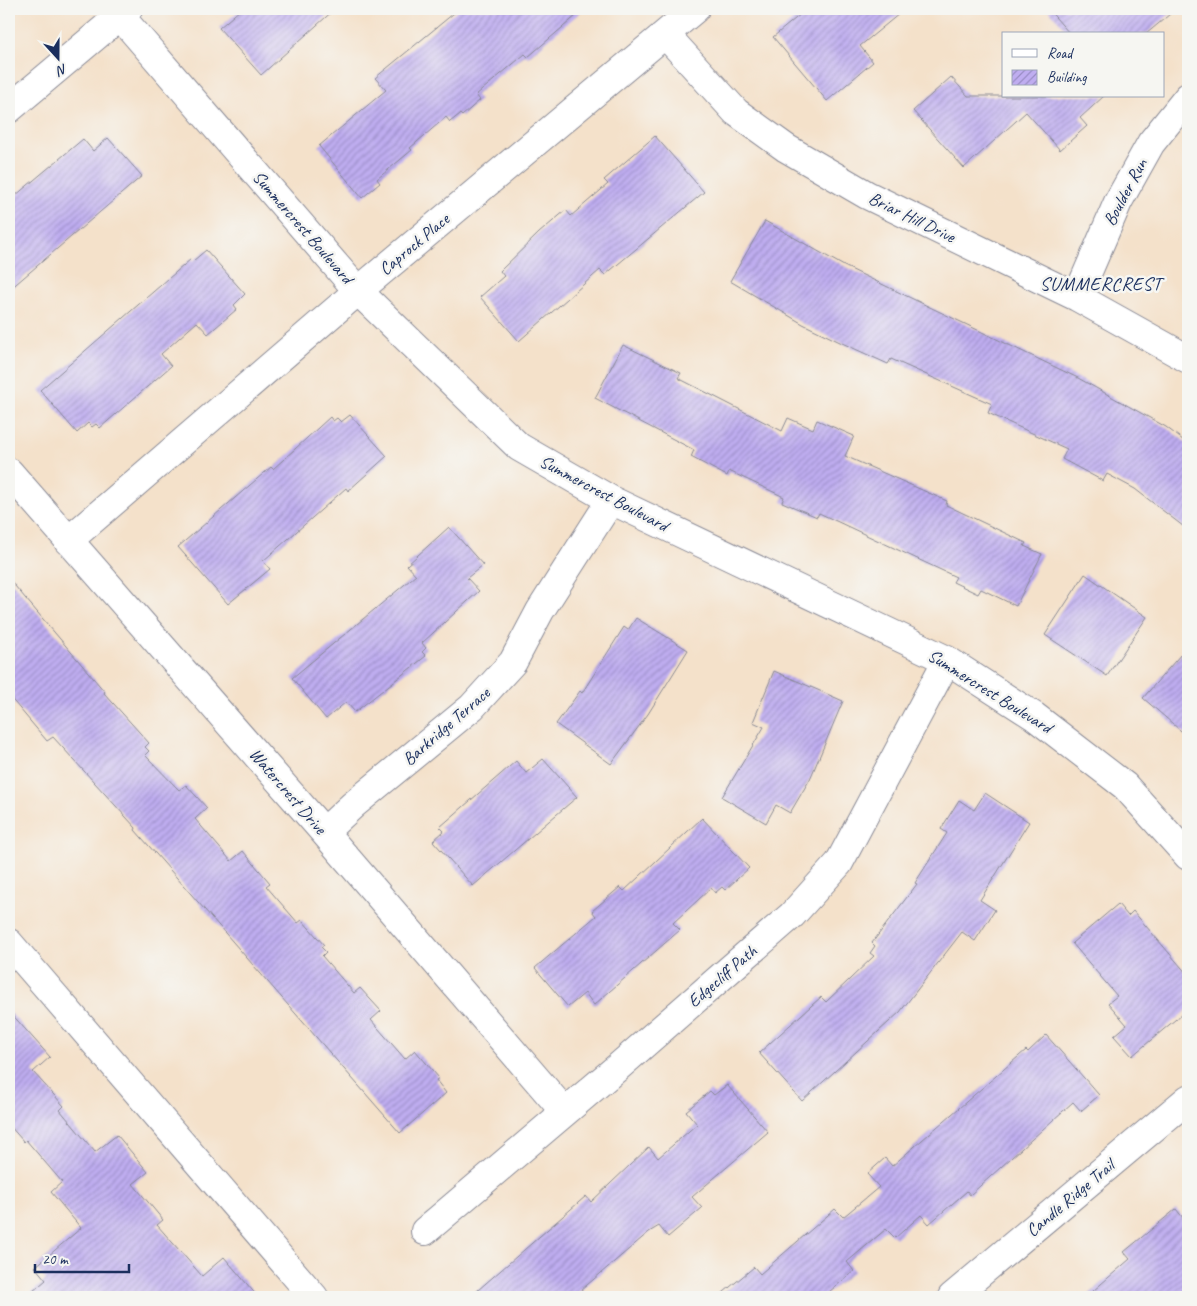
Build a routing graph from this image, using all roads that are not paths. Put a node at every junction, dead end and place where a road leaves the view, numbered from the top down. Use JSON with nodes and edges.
{"nodes":[{"id":1,"x":695,"y":9,"type":"edge"},
{"id":2,"x":121,"y":11,"type":"edge"},
{"id":3,"x":665,"y":34,"type":"junction"},
{"id":4,"x":1188,"y":97,"type":"edge"},
{"id":5,"x":9,"y":109,"type":"edge"},
{"id":6,"x":358,"y":290,"type":"junction"},
{"id":7,"x":1077,"y":297,"type":"junction"},
{"id":8,"x":1188,"y":359,"type":"edge"},
{"id":9,"x":9,"y":472,"type":"edge"},
{"id":10,"x":611,"y":500,"type":"junction"},
{"id":11,"x":68,"y":541,"type":"junction"},
{"id":12,"x":947,"y":660,"type":"junction"},
{"id":13,"x":324,"y":832,"type":"junction"},
{"id":14,"x":1188,"y":856,"type":"edge"},
{"id":15,"x":9,"y":943,"type":"edge"},
{"id":16,"x":1188,"y":1099,"type":"edge"},
{"id":17,"x":564,"y":1111,"type":"junction"},
{"id":18,"x":424,"y":1231,"type":"dead end"},
{"id":19,"x":314,"y":1297,"type":"edge"},
{"id":20,"x":952,"y":1297,"type":"edge"}],
"edges":[{"from":1,"to":3,"type":"street","name":"Caprock Place"},
{"from":2,"to":5,"type":"street"},
{"from":2,"to":6,"type":"street","name":"Summercrest Boulevard"},
{"from":3,"to":6,"type":"street","name":"Caprock Place"},
{"from":3,"to":7,"type":"street","name":"Briar Hill Drive"},
{"from":4,"to":7,"type":"street","name":"Boulder Run"},
{"from":6,"to":10,"type":"street","name":"Summercrest Boulevard"},
{"from":6,"to":11,"type":"street","name":"Caprock Place"},
{"from":7,"to":8,"type":"street","name":"Briar Hill Drive"},
{"from":9,"to":11,"type":"street","name":"Watercrest Drive"},
{"from":10,"to":12,"type":"street","name":"Summercrest Boulevard"},
{"from":10,"to":13,"type":"street","name":"Barkridge Terrace"},
{"from":11,"to":13,"type":"street","name":"Watercrest Drive"},
{"from":12,"to":14,"type":"street","name":"Summercrest Boulevard"},
{"from":12,"to":17,"type":"street","name":"Edgecliff Path"},
{"from":13,"to":17,"type":"street","name":"Watercrest Drive"},
{"from":15,"to":19,"type":"street"},
{"from":16,"to":20,"type":"street","name":"Candle Ridge Trail"},
{"from":17,"to":18,"type":"street","name":"Edgecliff Path"}]}
